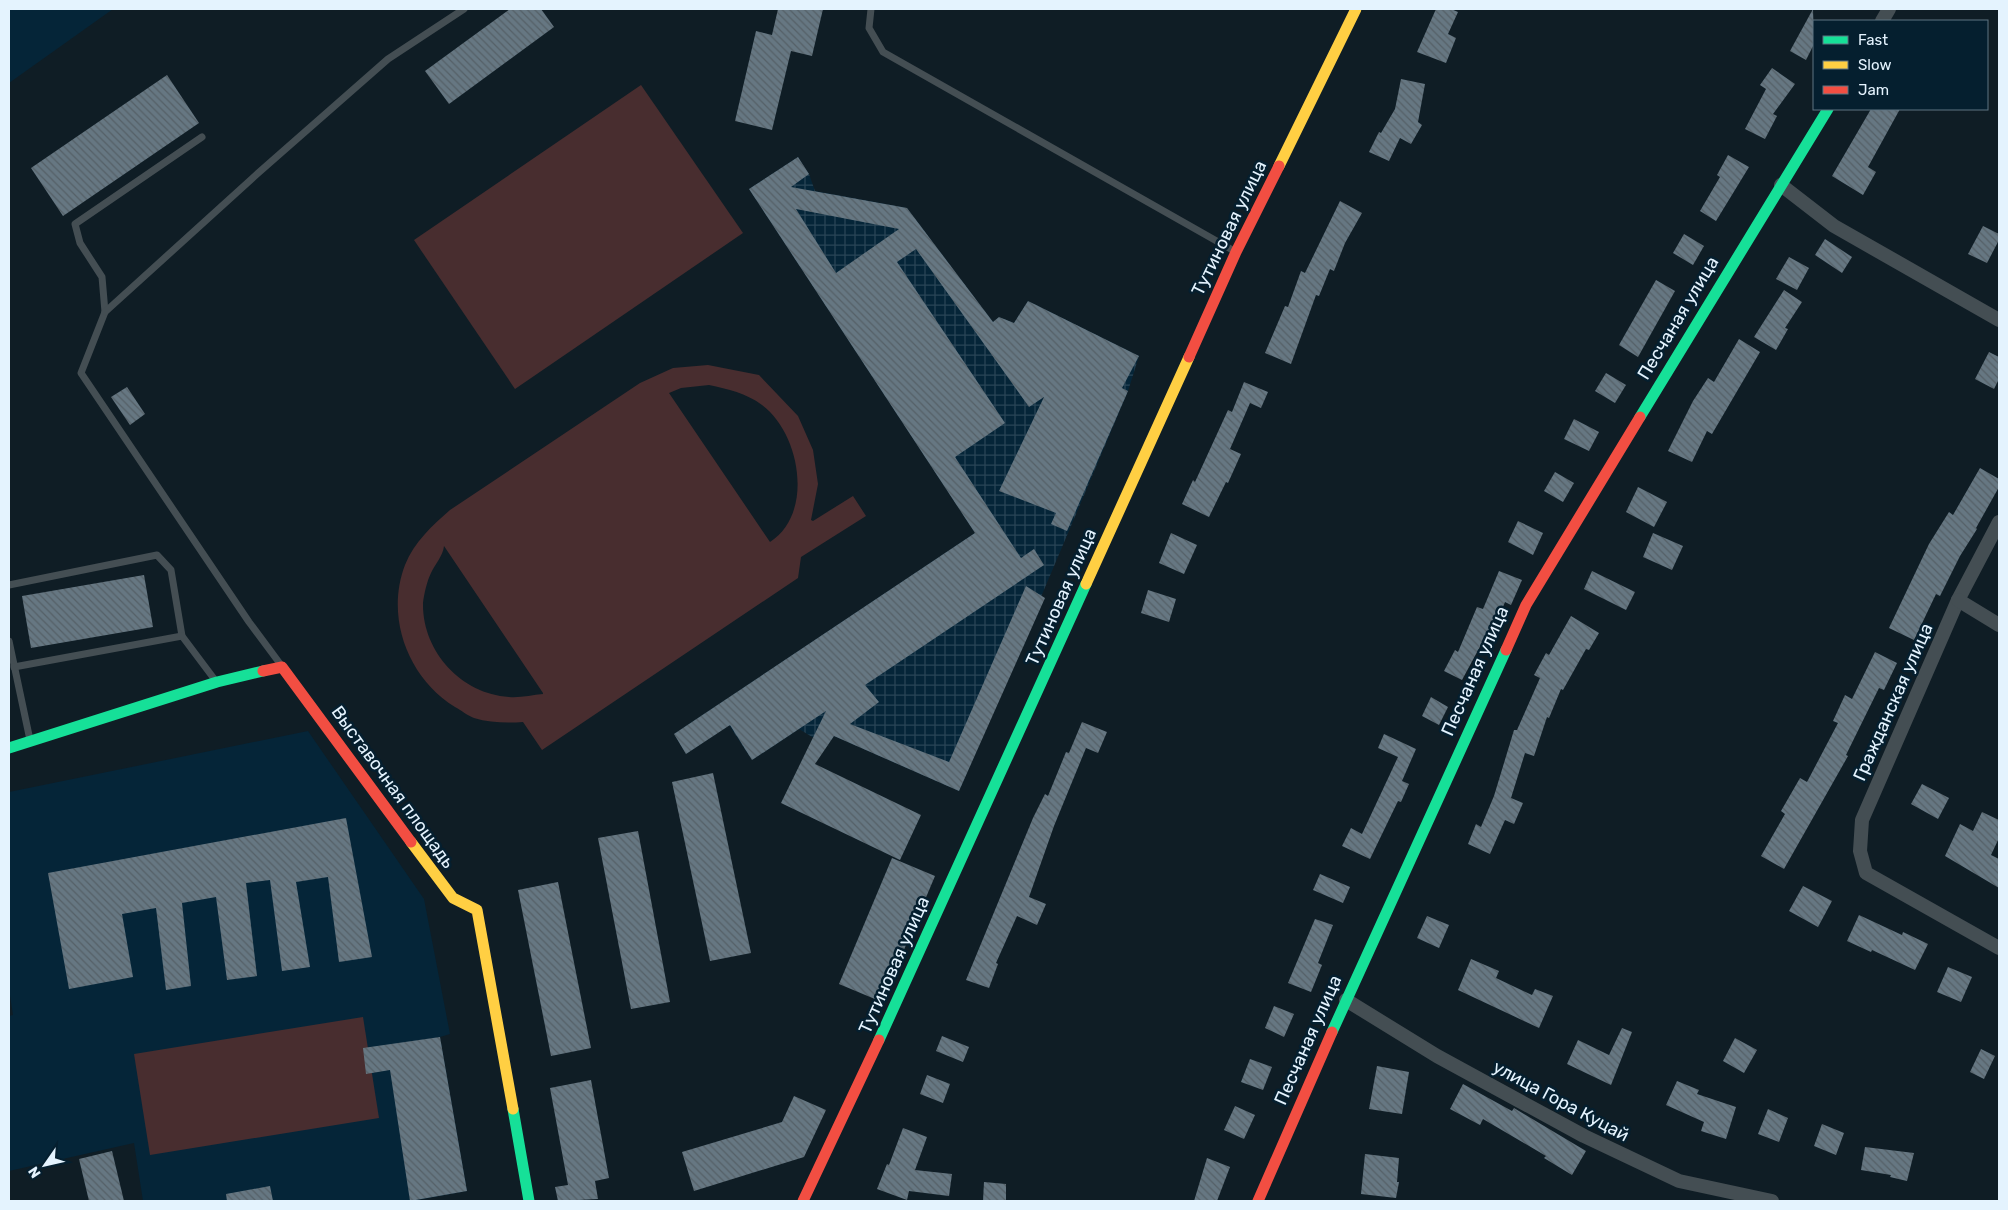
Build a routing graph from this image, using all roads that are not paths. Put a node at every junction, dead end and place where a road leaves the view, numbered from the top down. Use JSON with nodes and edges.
{"nodes":[{"id":1,"x":464,"y":9,"type":"edge"},
{"id":2,"x":870,"y":9,"type":"edge"},
{"id":3,"x":1356,"y":9,"type":"edge"},
{"id":4,"x":1890,"y":9,"type":"edge"},
{"id":5,"x":1883,"y":20,"type":"edge"},
{"id":6,"x":1827,"y":110,"type":"edge"},
{"id":7,"x":202,"y":136,"type":"dead end"},
{"id":8,"x":1781,"y":185,"type":"junction"},
{"id":9,"x":1236,"y":252,"type":"junction"},
{"id":10,"x":105,"y":312,"type":"junction"},
{"id":11,"x":1999,"y":320,"type":"edge"},
{"id":12,"x":1999,"y":522,"type":"edge"},
{"id":13,"x":9,"y":585,"type":"edge"},
{"id":14,"x":1958,"y":600,"type":"junction"},
{"id":15,"x":1999,"y":625,"type":"edge"},
{"id":16,"x":182,"y":636,"type":"junction"},
{"id":17,"x":9,"y":641,"type":"edge"},
{"id":18,"x":14,"y":667,"type":"junction"},
{"id":19,"x":282,"y":667,"type":"junction"},
{"id":20,"x":217,"y":682,"type":"junction"},
{"id":21,"x":30,"y":740,"type":"junction"},
{"id":22,"x":9,"y":748,"type":"edge"},
{"id":23,"x":1999,"y":948,"type":"edge"},
{"id":24,"x":1346,"y":1000,"type":"junction"},
{"id":25,"x":529,"y":1201,"type":"edge"},
{"id":26,"x":802,"y":1201,"type":"edge"},
{"id":27,"x":1258,"y":1201,"type":"edge"},
{"id":28,"x":1772,"y":1201,"type":"edge"}],
"edges":[{"from":1,"to":10,"type":"lane"},
{"from":2,"to":9,"type":"lane"},
{"from":3,"to":9,"type":"street","name":"Тутиновая улица"},
{"from":4,"to":5,"type":"street"},
{"from":6,"to":8,"type":"street","name":"Песчаная улица"},
{"from":7,"to":10,"type":"lane"},
{"from":8,"to":11,"type":"street"},
{"from":8,"to":24,"type":"street","name":"Песчаная улица"},
{"from":9,"to":26,"type":"street","name":"Тутиновая улица"},
{"from":10,"to":19,"type":"lane"},
{"from":12,"to":14,"type":"street","name":"Гражданская улица"},
{"from":13,"to":16,"type":"lane"},
{"from":14,"to":15,"type":"street"},
{"from":14,"to":23,"type":"street","name":"Гражданская улица"},
{"from":16,"to":18,"type":"lane"},
{"from":16,"to":20,"type":"lane"},
{"from":17,"to":18,"type":"lane"},
{"from":18,"to":21,"type":"lane"},
{"from":19,"to":20,"type":"street"},
{"from":19,"to":25,"type":"street","name":"Выставочная площадь"},
{"from":20,"to":21,"type":"street"},
{"from":21,"to":22,"type":"street"},
{"from":24,"to":27,"type":"street","name":"Песчаная улица"},
{"from":24,"to":28,"type":"street","name":"улица Гора Куцай"}]}
